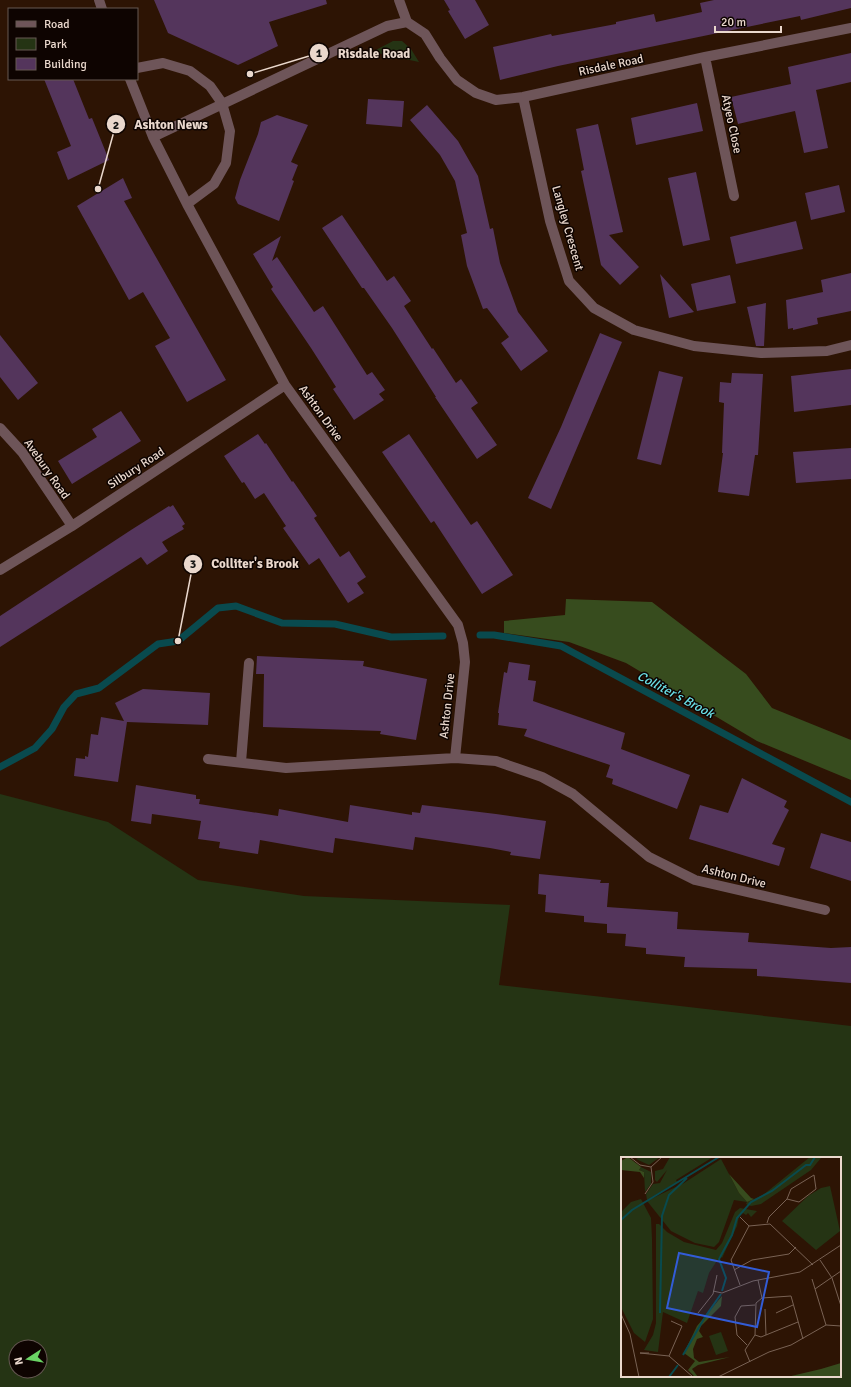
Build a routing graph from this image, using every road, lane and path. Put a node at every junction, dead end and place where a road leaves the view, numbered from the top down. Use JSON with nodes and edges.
{"nodes":[{"id":1,"x":399,"y":0,"type":"edge"},
{"id":2,"x":407,"y":22,"type":"junction"},
{"id":3,"x":851,"y":28,"type":"edge"},
{"id":4,"x":704,"y":57,"type":"junction"},
{"id":5,"x":138,"y":68,"type":"edge"},
{"id":6,"x":130,"y":80,"type":"edge"},
{"id":7,"x":523,"y":98,"type":"junction"},
{"id":8,"x":222,"y":103,"type":"junction"},
{"id":9,"x":153,"y":137,"type":"junction"},
{"id":10,"x":734,"y":196,"type":"dead end"},
{"id":11,"x":187,"y":204,"type":"junction"},
{"id":12,"x":851,"y":344,"type":"edge"},
{"id":13,"x":285,"y":385,"type":"junction"},
{"id":14,"x":0,"y":428,"type":"edge"},
{"id":15,"x":72,"y":526,"type":"junction"},
{"id":16,"x":0,"y":570,"type":"edge"},
{"id":17,"x":249,"y":663,"type":"dead end"},
{"id":18,"x":455,"y":758,"type":"junction"},
{"id":19,"x":208,"y":759,"type":"dead end"},
{"id":20,"x":241,"y":762,"type":"junction"},
{"id":21,"x":825,"y":910,"type":"dead end"}],
"edges":[{"from":1,"to":2,"type":"street"},
{"from":2,"to":7,"type":"street","name":"Risdale Road"},
{"from":2,"to":8,"type":"street"},
{"from":3,"to":4,"type":"street","name":"Risdale Road"},
{"from":4,"to":7,"type":"street","name":"Risdale Road"},
{"from":4,"to":10,"type":"street","name":"Atyeo Close"},
{"from":5,"to":8,"type":"street"},
{"from":6,"to":9,"type":"street","name":"Ashton Drive"},
{"from":7,"to":12,"type":"street","name":"Langley Crescent"},
{"from":8,"to":9,"type":"street"},
{"from":8,"to":11,"type":"street"},
{"from":9,"to":11,"type":"street","name":"Ashton Drive"},
{"from":11,"to":13,"type":"street","name":"Ashton Drive"},
{"from":13,"to":15,"type":"street","name":"Silbury Road"},
{"from":13,"to":18,"type":"street","name":"Ashton Drive"},
{"from":14,"to":15,"type":"street","name":"Avebury Road"},
{"from":15,"to":16,"type":"street","name":"Silbury Road"},
{"from":17,"to":20,"type":"street"},
{"from":18,"to":20,"type":"street","name":"Ashton Drive"},
{"from":18,"to":21,"type":"street","name":"Ashton Drive"},
{"from":19,"to":20,"type":"street","name":"Ashton Drive"}]}
